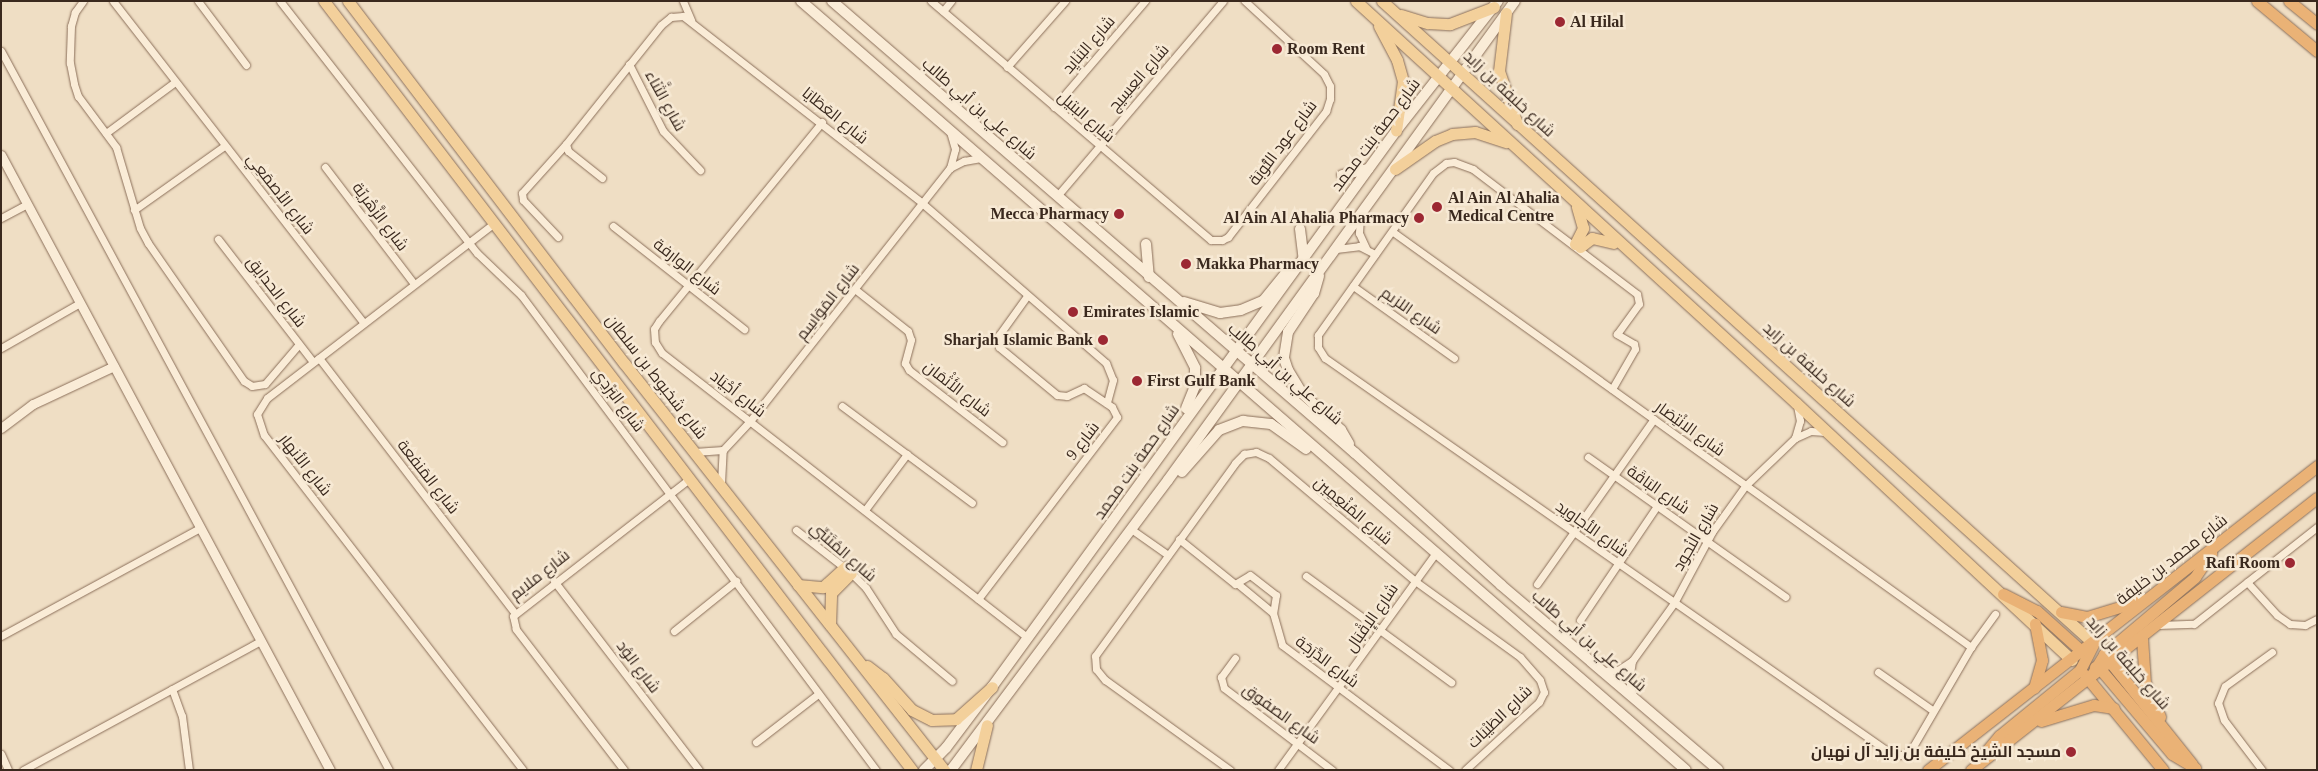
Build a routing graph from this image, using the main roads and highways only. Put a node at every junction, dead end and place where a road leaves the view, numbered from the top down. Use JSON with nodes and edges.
{"nodes":[{"id":1,"x":324,"y":1,"type":"edge"},
{"id":2,"x":348,"y":1,"type":"edge"},
{"id":3,"x":801,"y":1,"type":"edge"},
{"id":4,"x":832,"y":1,"type":"edge"},
{"id":5,"x":1356,"y":1,"type":"edge"},
{"id":6,"x":1382,"y":1,"type":"edge"},
{"id":7,"x":1516,"y":1,"type":"edge"},
{"id":8,"x":2257,"y":1,"type":"edge"},
{"id":9,"x":2289,"y":1,"type":"edge"},
{"id":10,"x":1496,"y":4,"type":"edge"},
{"id":11,"x":1395,"y":12,"type":"junction"},
{"id":12,"x":1506,"y":13,"type":"junction"},
{"id":13,"x":1374,"y":16,"type":"junction"},
{"id":14,"x":2317,"y":24,"type":"edge"},
{"id":15,"x":2317,"y":51,"type":"edge"},
{"id":16,"x":1451,"y":62,"type":"junction"},
{"id":17,"x":1462,"y":74,"type":"junction"},
{"id":18,"x":1439,"y":76,"type":"junction"},
{"id":19,"x":1452,"y":88,"type":"junction"},
{"id":20,"x":1518,"y":125,"type":"junction"},
{"id":21,"x":1396,"y":131,"type":"junction"},
{"id":22,"x":1513,"y":146,"type":"junction"},
{"id":23,"x":1368,"y":169,"type":"junction"},
{"id":24,"x":1395,"y":169,"type":"junction"},
{"id":25,"x":1342,"y":175,"type":"dead end"},
{"id":26,"x":1576,"y":204,"type":"junction"},
{"id":27,"x":1300,"y":229,"type":"dead end"},
{"id":28,"x":1146,"y":244,"type":"dead end"},
{"id":29,"x":1623,"y":248,"type":"junction"},
{"id":30,"x":1304,"y":260,"type":"junction"},
{"id":31,"x":1323,"y":266,"type":"junction"},
{"id":32,"x":1149,"y":277,"type":"junction"},
{"id":33,"x":1123,"y":281,"type":"junction"},
{"id":34,"x":1175,"y":298,"type":"junction"},
{"id":35,"x":1235,"y":351,"type":"junction"},
{"id":36,"x":1251,"y":364,"type":"junction"},
{"id":37,"x":1222,"y":367,"type":"junction"},
{"id":38,"x":1238,"y":382,"type":"junction"},
{"id":39,"x":1164,"y":449,"type":"junction"},
{"id":40,"x":1355,"y":453,"type":"junction"},
{"id":41,"x":2317,"y":466,"type":"edge"},
{"id":42,"x":1337,"y":468,"type":"junction"},
{"id":43,"x":1168,"y":480,"type":"junction"},
{"id":44,"x":2317,"y":498,"type":"edge"},
{"id":45,"x":2212,"y":549,"type":"junction"},
{"id":46,"x":798,"y":585,"type":"junction"},
{"id":47,"x":2003,"y":594,"type":"junction"},
{"id":48,"x":2152,"y":597,"type":"junction"},
{"id":49,"x":2060,"y":612,"type":"junction"},
{"id":50,"x":2035,"y":624,"type":"junction"},
{"id":51,"x":830,"y":625,"type":"junction"},
{"id":52,"x":2142,"y":638,"type":"junction"},
{"id":53,"x":2093,"y":643,"type":"junction"},
{"id":54,"x":859,"y":662,"type":"junction"},
{"id":55,"x":2092,"y":662,"type":"junction"},
{"id":56,"x":2089,"y":679,"type":"junction"},
{"id":57,"x":992,"y":687,"type":"junction"},
{"id":58,"x":2032,"y":692,"type":"junction"},
{"id":59,"x":2114,"y":708,"type":"junction"},
{"id":60,"x":2032,"y":724,"type":"junction"},
{"id":61,"x":988,"y":725,"type":"junction"},
{"id":62,"x":2169,"y":735,"type":"junction"},
{"id":63,"x":935,"y":759,"type":"junction"},
{"id":64,"x":1973,"y":768,"type":"edge"},
{"id":65,"x":2196,"y":769,"type":"edge"},
{"id":66,"x":912,"y":770,"type":"edge"},
{"id":67,"x":924,"y":770,"type":"edge"},
{"id":68,"x":944,"y":770,"type":"edge"},
{"id":69,"x":951,"y":770,"type":"edge"},
{"id":70,"x":976,"y":770,"type":"edge"},
{"id":71,"x":1686,"y":770,"type":"edge"},
{"id":72,"x":1718,"y":770,"type":"edge"},
{"id":73,"x":1929,"y":770,"type":"edge"},
{"id":74,"x":2163,"y":770,"type":"edge"}],
"edges":[{"from":1,"to":66,"type":"main road"},
{"from":2,"to":46,"type":"main road","name":"شارع شخبوط بن سلطان"},
{"from":3,"to":33,"type":"main road"},
{"from":4,"to":32,"type":"main road","name":"شارع علي بن أبي طالب"},
{"from":5,"to":13,"type":"main road","name":"شارع خليفة بن زايد"},
{"from":6,"to":11,"type":"main road","name":"شارع خليفة بن زايد"},
{"from":7,"to":12,"type":"main road","name":"شارع حصة بنت محمد"},
{"from":8,"to":15,"type":"highway"},
{"from":9,"to":14,"type":"highway"},
{"from":10,"to":11,"type":"main road"},
{"from":10,"to":16,"type":"main road","name":"شارع حصة بنت محمد"},
{"from":11,"to":16,"type":"main road","name":"شارع خليفة بن زايد"},
{"from":12,"to":17,"type":"main road","name":"شارع حصة بنت محمد"},
{"from":12,"to":20,"type":"main road"},
{"from":13,"to":18,"type":"main road","name":"شارع خليفة بن زايد"},
{"from":13,"to":21,"type":"main road"},
{"from":16,"to":17,"type":"main road","name":"شارع خليفة بن زايد"},
{"from":16,"to":18,"type":"main road","name":"شارع حصة بنت محمد"},
{"from":17,"to":19,"type":"main road","name":"شارع حصة بنت محمد"},
{"from":17,"to":20,"type":"main road","name":"شارع خليفة بن زايد"},
{"from":18,"to":19,"type":"main road","name":"شارع خليفة بن زايد"},
{"from":18,"to":21,"type":"main road","name":"شارع حصة بنت محمد"},
{"from":19,"to":22,"type":"main road","name":"شارع خليفة بن زايد"},
{"from":19,"to":24,"type":"main road","name":"شارع حصة بنت محمد"},
{"from":20,"to":49,"type":"main road","name":"شارع خليفة بن زايد"},
{"from":21,"to":23,"type":"main road","name":"شارع حصة بنت محمد"},
{"from":22,"to":24,"type":"main road"},
{"from":22,"to":26,"type":"main road","name":"شارع خليفة بن زايد"},
{"from":23,"to":25,"type":"main road"},
{"from":23,"to":30,"type":"main road","name":"شارع حصة بنت محمد"},
{"from":24,"to":31,"type":"main road","name":"شارع حصة بنت محمد"},
{"from":26,"to":29,"type":"main road","name":"شارع خليفة بن زايد"},
{"from":26,"to":29,"type":"main road"},
{"from":27,"to":30,"type":"main road"},
{"from":28,"to":32,"type":"main road"},
{"from":29,"to":47,"type":"main road","name":"شارع خليفة بن زايد"},
{"from":30,"to":34,"type":"main road"},
{"from":30,"to":35,"type":"main road","name":"شارع حصة بنت محمد"},
{"from":31,"to":36,"type":"main road","name":"شارع حصة بنت محمد"},
{"from":31,"to":40,"type":"main road"},
{"from":32,"to":34,"type":"main road","name":"شارع علي بن أبي طالب"},
{"from":33,"to":37,"type":"main road"},
{"from":33,"to":39,"type":"main road"},
{"from":34,"to":35,"type":"main road","name":"شارع علي بن أبي طالب"},
{"from":35,"to":36,"type":"main road","name":"شارع علي بن أبي طالب"},
{"from":35,"to":37,"type":"main road","name":"شارع حصة بنت محمد"},
{"from":36,"to":38,"type":"main road","name":"شارع حصة بنت محمد"},
{"from":36,"to":40,"type":"main road","name":"شارع علي بن أبي طالب"},
{"from":37,"to":38,"type":"main road"},
{"from":37,"to":39,"type":"main road","name":"شارع حصة بنت محمد"},
{"from":38,"to":42,"type":"main road"},
{"from":38,"to":43,"type":"main road","name":"شارع حصة بنت محمد"},
{"from":39,"to":57,"type":"main road","name":"شارع حصة بنت محمد"},
{"from":40,"to":72,"type":"main road","name":"شارع علي بن أبي طالب"},
{"from":41,"to":45,"type":"highway","name":"شارع محمد بن خليفة"},
{"from":42,"to":43,"type":"main road"},
{"from":42,"to":71,"type":"main road"},
{"from":43,"to":61,"type":"main road","name":"شارع حصة بنت محمد"},
{"from":44,"to":52,"type":"highway","name":"شارع محمد بن خليفة"},
{"from":45,"to":48,"type":"highway","name":"شارع محمد بن خليفة"},
{"from":45,"to":55,"type":"highway"},
{"from":46,"to":51,"type":"main road","name":"شارع شخبوط بن سلطان"},
{"from":46,"to":51,"type":"main road"},
{"from":47,"to":50,"type":"main road","name":"شارع خليفة بن زايد"},
{"from":47,"to":55,"type":"highway"},
{"from":48,"to":49,"type":"highway"},
{"from":48,"to":53,"type":"highway","name":"شارع محمد بن خليفة"},
{"from":49,"to":53,"type":"main road","name":"شارع خليفة بن زايد"},
{"from":50,"to":55,"type":"main road","name":"شارع خليفة بن زايد"},
{"from":50,"to":58,"type":"highway"},
{"from":51,"to":54,"type":"main road","name":"شارع شخبوط بن سلطان"},
{"from":52,"to":55,"type":"highway","name":"شارع محمد بن خليفة"},
{"from":52,"to":62,"type":"highway"},
{"from":53,"to":55,"type":"highway","name":"شارع محمد بن خليفة"},
{"from":54,"to":57,"type":"main road"},
{"from":54,"to":63,"type":"main road","name":"شارع شخبوط بن سلطان"},
{"from":55,"to":56,"type":"highway","name":"شارع محمد بن خليفة"},
{"from":55,"to":58,"type":"highway","name":"شارع محمد بن خليفة"},
{"from":55,"to":62,"type":"highway","name":"شارع خليفة بن زايد"},
{"from":55,"to":64,"type":"highway"},
{"from":55,"to":65,"type":"highway"},
{"from":56,"to":59,"type":"highway"},
{"from":56,"to":60,"type":"highway","name":"شارع محمد بن خليفة"},
{"from":57,"to":63,"type":"main road","name":"شارع حصة بنت محمد"},
{"from":58,"to":73,"type":"highway","name":"شارع محمد بن خليفة"},
{"from":59,"to":60,"type":"highway"},
{"from":59,"to":74,"type":"highway"},
{"from":60,"to":64,"type":"highway","name":"شارع محمد بن خليفة"},
{"from":61,"to":69,"type":"main road","name":"شارع حصة بنت محمد"},
{"from":61,"to":70,"type":"main road"},
{"from":62,"to":65,"type":"highway","name":"شارع خليفة بن زايد"},
{"from":63,"to":67,"type":"main road","name":"شارع حصة بنت محمد"},
{"from":63,"to":68,"type":"main road","name":"شارع شخبوط بن سلطان"}]}
